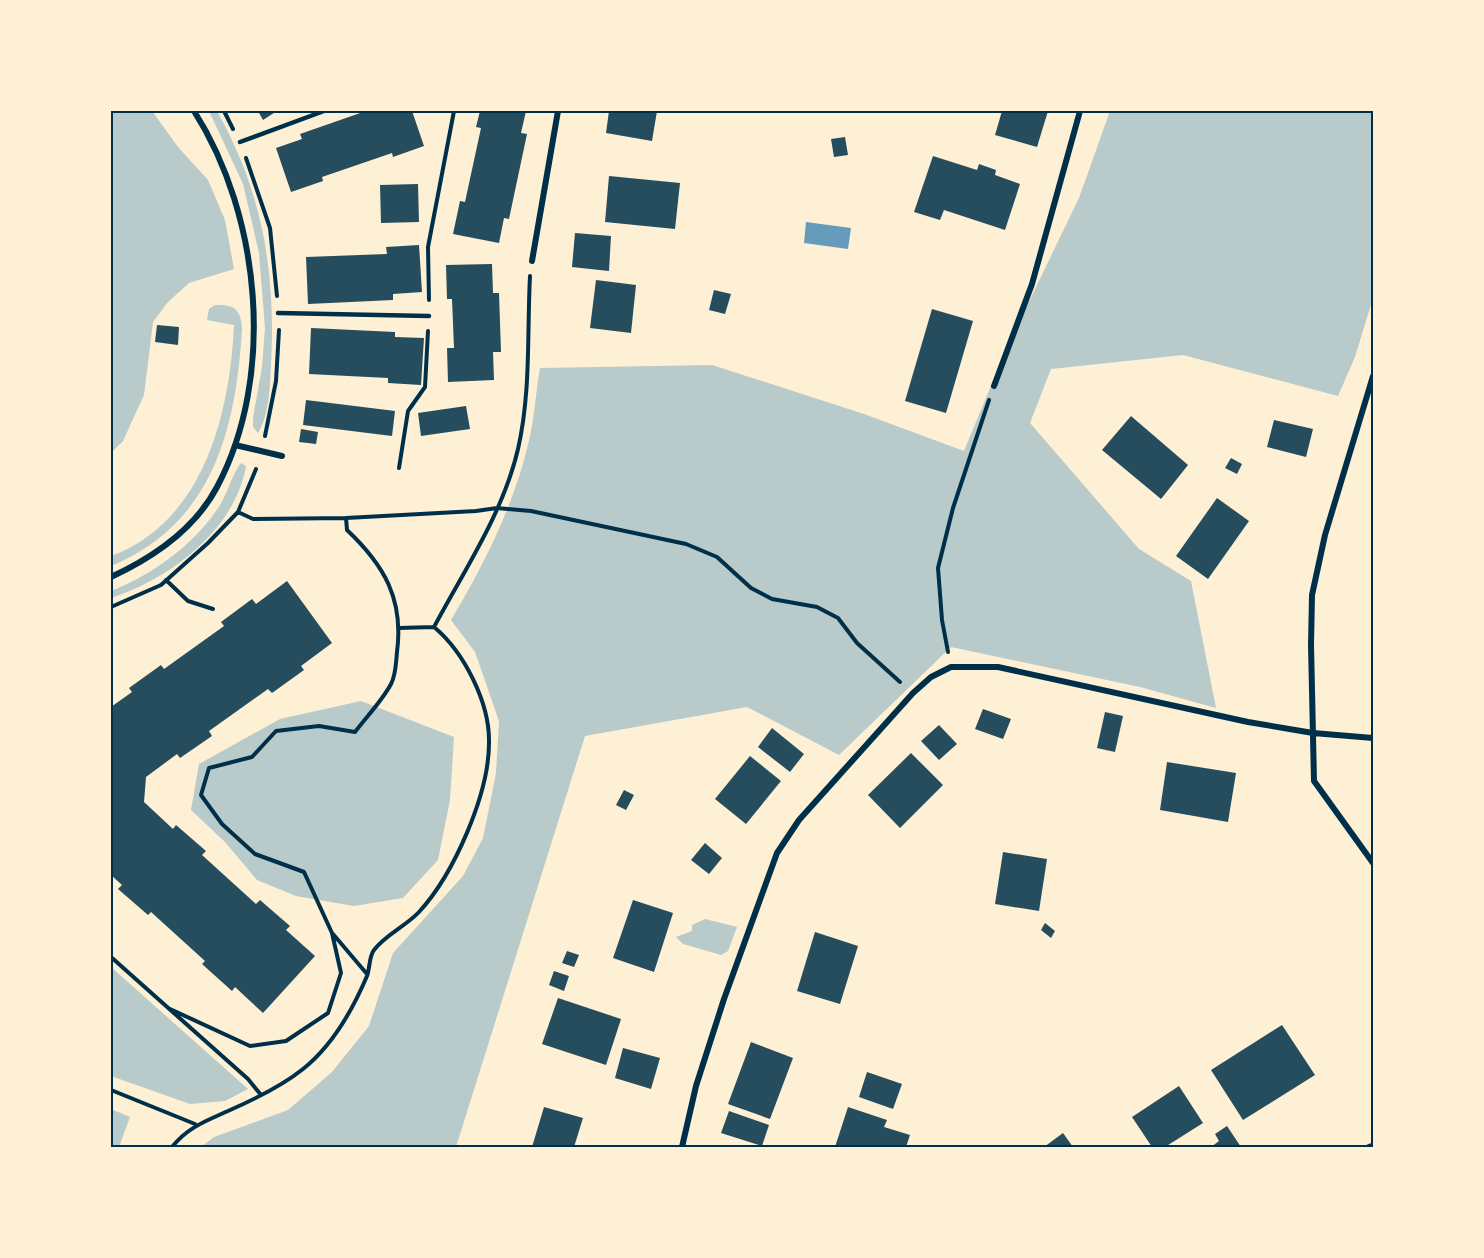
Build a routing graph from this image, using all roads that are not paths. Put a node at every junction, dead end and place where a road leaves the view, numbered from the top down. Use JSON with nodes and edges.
{"nodes":[{"id":1,"x":194,"y":111,"type":"edge"},
{"id":2,"x":324,"y":111,"type":"edge"},
{"id":3,"x":558,"y":111,"type":"edge"},
{"id":4,"x":1080,"y":111,"type":"edge"},
{"id":5,"x":240,"y":142,"type":"dead end"},
{"id":6,"x":532,"y":261,"type":"road end"},
{"id":7,"x":278,"y":313,"type":"dead end"},
{"id":8,"x":429,"y":316,"type":"road end"},
{"id":9,"x":1373,"y":376,"type":"edge"},
{"id":10,"x":993,"y":386,"type":"road end"},
{"id":11,"x":235,"y":445,"type":"junction"},
{"id":12,"x":282,"y":456,"type":"dead end"},
{"id":13,"x":111,"y":577,"type":"edge"},
{"id":14,"x":1313,"y":733,"type":"junction"},
{"id":15,"x":1373,"y":738,"type":"edge"},
{"id":16,"x":1373,"y":863,"type":"edge"},
{"id":17,"x":682,"y":1147,"type":"edge"}],
"edges":[{"from":1,"to":11,"type":"street"},
{"from":2,"to":5,"type":"lane"},
{"from":3,"to":6,"type":"street"},
{"from":4,"to":10,"type":"street"},
{"from":7,"to":8,"type":"lane"},
{"from":9,"to":14,"type":"street"},
{"from":11,"to":12,"type":"street"},
{"from":11,"to":13,"type":"street"},
{"from":14,"to":15,"type":"street"},
{"from":14,"to":16,"type":"street"},
{"from":14,"to":17,"type":"street"}]}
